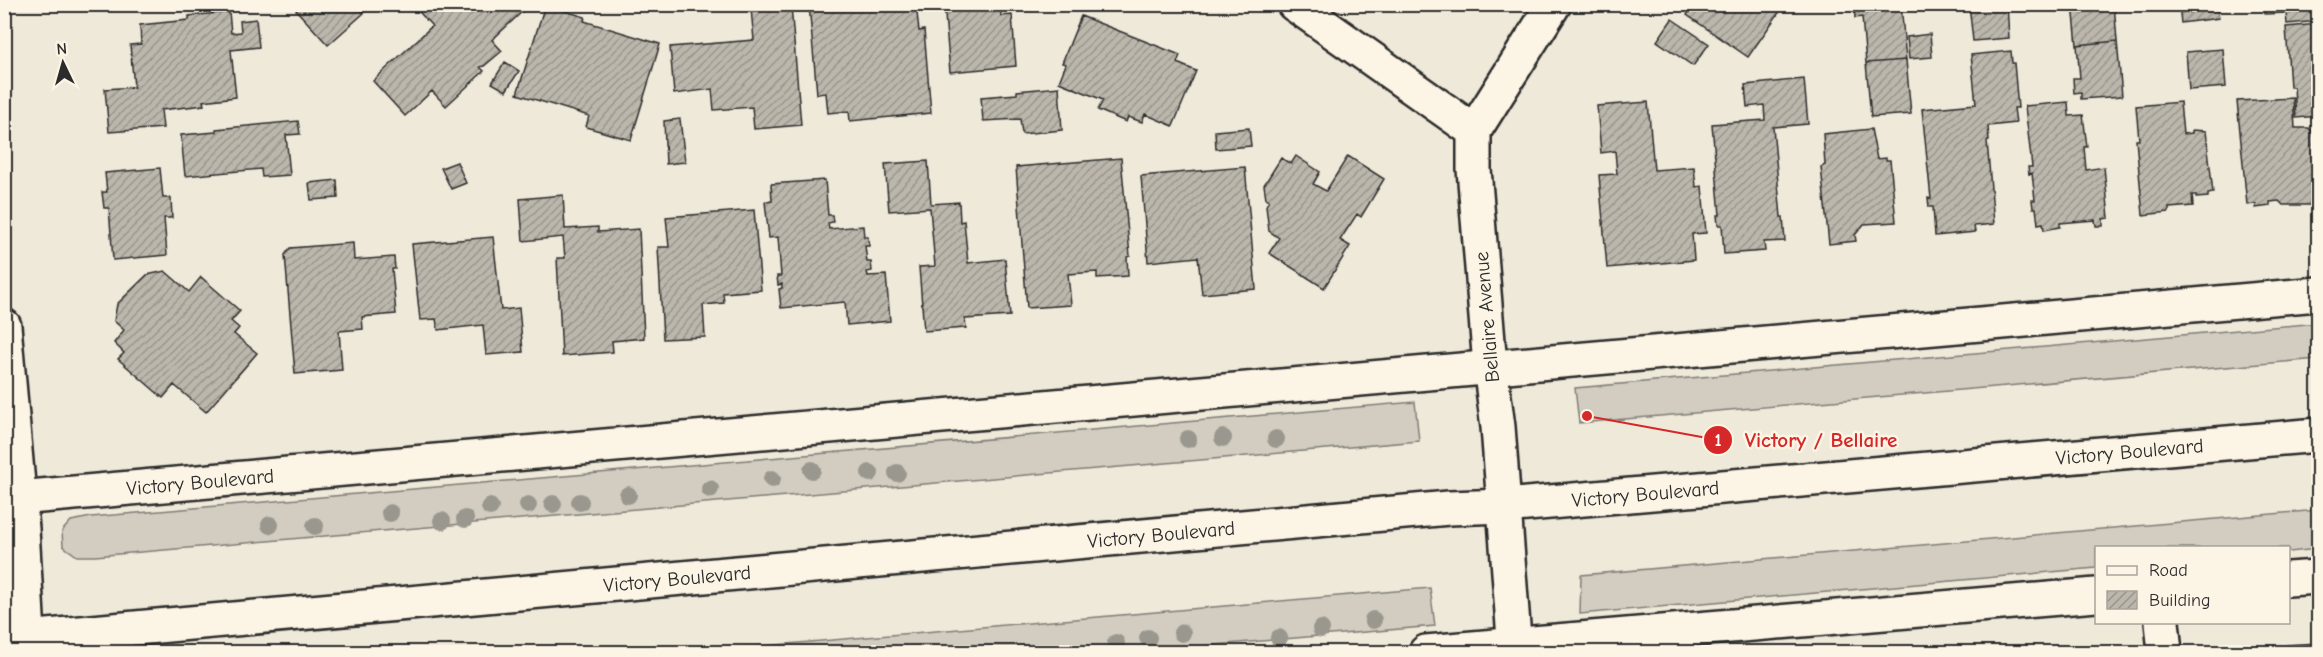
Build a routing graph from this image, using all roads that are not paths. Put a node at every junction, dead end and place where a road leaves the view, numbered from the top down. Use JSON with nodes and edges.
{"nodes":[{"id":1,"x":1294,"y":4,"type":"edge"},
{"id":2,"x":1554,"y":4,"type":"edge"},
{"id":3,"x":1474,"y":131,"type":"junction"},
{"id":4,"x":2319,"y":294,"type":"edge"},
{"id":5,"x":4,"y":326,"type":"edge"},
{"id":6,"x":1490,"y":366,"type":"junction"},
{"id":7,"x":2319,"y":435,"type":"edge"},
{"id":8,"x":18,"y":498,"type":"junction"},
{"id":9,"x":1504,"y":506,"type":"junction"},
{"id":10,"x":2319,"y":577,"type":"edge"},
{"id":11,"x":2290,"y":579,"type":"edge"},
{"id":12,"x":2095,"y":595,"type":"edge"},
{"id":13,"x":2162,"y":624,"type":"edge"},
{"id":14,"x":21,"y":643,"type":"edge"},
{"id":15,"x":1515,"y":649,"type":"edge"},
{"id":16,"x":1426,"y":652,"type":"edge"},
{"id":17,"x":2165,"y":652,"type":"edge"}],
"edges":[{"from":1,"to":3,"type":"street"},
{"from":2,"to":3,"type":"street"},
{"from":3,"to":6,"type":"street","name":"Bellaire Avenue"},
{"from":4,"to":6,"type":"street","name":"Victory Boulevard"},
{"from":5,"to":8,"type":"street"},
{"from":6,"to":8,"type":"street","name":"Victory Boulevard"},
{"from":6,"to":9,"type":"street","name":"Bellaire Avenue"},
{"from":7,"to":9,"type":"street","name":"Victory Boulevard"},
{"from":8,"to":14,"type":"street"},
{"from":9,"to":14,"type":"street","name":"Victory Boulevard"},
{"from":9,"to":15,"type":"street","name":"Bellaire Avenue"},
{"from":10,"to":11,"type":"street"},
{"from":12,"to":15,"type":"street"},
{"from":13,"to":17,"type":"street"},
{"from":15,"to":16,"type":"street"}]}
